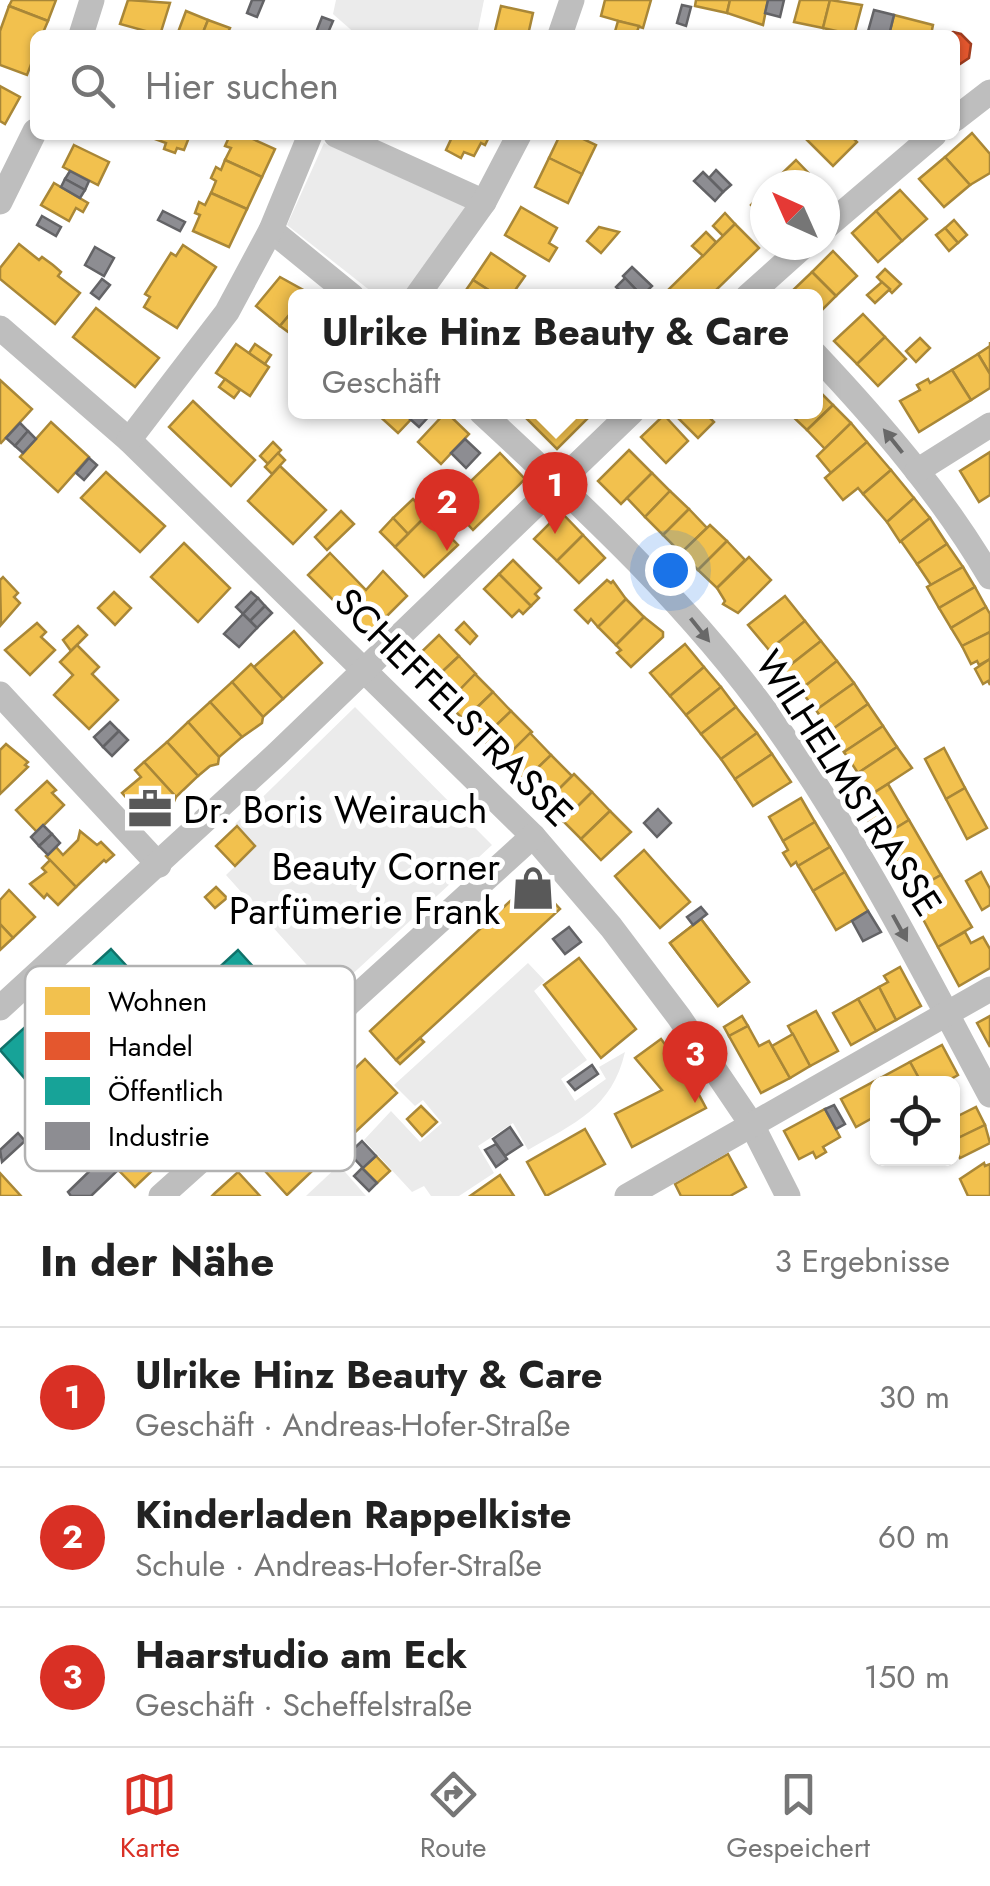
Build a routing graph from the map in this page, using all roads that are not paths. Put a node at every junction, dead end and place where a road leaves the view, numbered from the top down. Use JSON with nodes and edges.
{"nodes":[{"id":1,"x":92,"y":0,"type":"edge"},
{"id":2,"x":572,"y":0,"type":"edge"},
{"id":3,"x":83,"y":30,"type":"edge"},
{"id":4,"x":562,"y":30,"type":"edge"},
{"id":5,"x":990,"y":92,"type":"edge"},
{"id":6,"x":960,"y":114,"type":"edge"},
{"id":7,"x":31,"y":140,"type":"edge"},
{"id":8,"x":308,"y":140,"type":"edge"},
{"id":9,"x":347,"y":140,"type":"edge"},
{"id":10,"x":516,"y":140,"type":"edge"},
{"id":11,"x":928,"y":140,"type":"edge"},
{"id":12,"x":0,"y":202,"type":"edge"},
{"id":13,"x":484,"y":202,"type":"junction"},
{"id":14,"x":840,"y":215,"type":"edge"},
{"id":15,"x":271,"y":230,"type":"junction"},
{"id":16,"x":789,"y":260,"type":"edge"},
{"id":17,"x":343,"y":289,"type":"edge"},
{"id":18,"x":422,"y":289,"type":"edge"},
{"id":19,"x":759,"y":289,"type":"edge"},
{"id":20,"x":0,"y":328,"type":"edge"},
{"id":21,"x":823,"y":362,"type":"edge"},
{"id":22,"x":489,"y":419,"type":"edge"},
{"id":23,"x":625,"y":419,"type":"edge"},
{"id":24,"x":990,"y":425,"type":"edge"},
{"id":25,"x":128,"y":440,"type":"junction"},
{"id":26,"x":917,"y":471,"type":"junction"},
{"id":27,"x":560,"y":484,"type":"junction"},
{"id":28,"x":990,"y":577,"type":"edge"},
{"id":29,"x":364,"y":669,"type":"junction"},
{"id":30,"x":0,"y":694,"type":"edge"},
{"id":31,"x":533,"y":836,"type":"junction"},
{"id":32,"x":158,"y":865,"type":"junction"},
{"id":33,"x":46,"y":966,"type":"edge"},
{"id":34,"x":25,"y":985,"type":"edge"},
{"id":35,"x":990,"y":989,"type":"edge"},
{"id":36,"x":355,"y":998,"type":"edge"},
{"id":37,"x":0,"y":1008,"type":"edge"},
{"id":38,"x":946,"y":1013,"type":"junction"},
{"id":39,"x":990,"y":1095,"type":"edge"},
{"id":40,"x":752,"y":1125,"type":"junction"},
{"id":41,"x":189,"y":1171,"type":"edge"},
{"id":42,"x":161,"y":1196,"type":"edge"},
{"id":43,"x":627,"y":1196,"type":"edge"},
{"id":44,"x":788,"y":1196,"type":"edge"}],
"edges":[{"from":1,"to":3,"type":"street"},
{"from":2,"to":4,"type":"street"},
{"from":5,"to":6,"type":"street"},
{"from":7,"to":12,"type":"street"},
{"from":8,"to":15,"type":"street"},
{"from":9,"to":13,"type":"street"},
{"from":10,"to":13,"type":"street"},
{"from":11,"to":14,"type":"street"},
{"from":13,"to":18,"type":"street"},
{"from":15,"to":17,"type":"street"},
{"from":15,"to":25,"type":"street"},
{"from":16,"to":19,"type":"street"},
{"from":20,"to":25,"type":"street","name":"SCHEFFELSTRASSE"},
{"from":26,"to":21,"type":"street","one_way":true},
{"from":22,"to":27,"type":"street","name":"WILHELMSTRASSE"},
{"from":23,"to":27,"type":"street"},
{"from":24,"to":26,"type":"street"},
{"from":25,"to":29,"type":"street","name":"SCHEFFELSTRASSE"},
{"from":26,"to":28,"type":"street"},
{"from":27,"to":29,"type":"street"},
{"from":27,"to":38,"type":"street","name":"WILHELMSTRASSE","one_way":true},
{"from":29,"to":31,"type":"street","name":"SCHEFFELSTRASSE"},
{"from":29,"to":32,"type":"street"},
{"from":30,"to":32,"type":"street"},
{"from":31,"to":36,"type":"street"},
{"from":31,"to":40,"type":"street","name":"SCHEFFELSTRASSE"},
{"from":32,"to":33,"type":"street"},
{"from":34,"to":37,"type":"street"},
{"from":35,"to":38,"type":"street"},
{"from":38,"to":39,"type":"street","name":"WILHELMSTRASSE"},
{"from":38,"to":40,"type":"street"},
{"from":40,"to":43,"type":"street"},
{"from":40,"to":44,"type":"street","name":"SCHEFFELSTRASSE"},
{"from":41,"to":42,"type":"street"}]}
